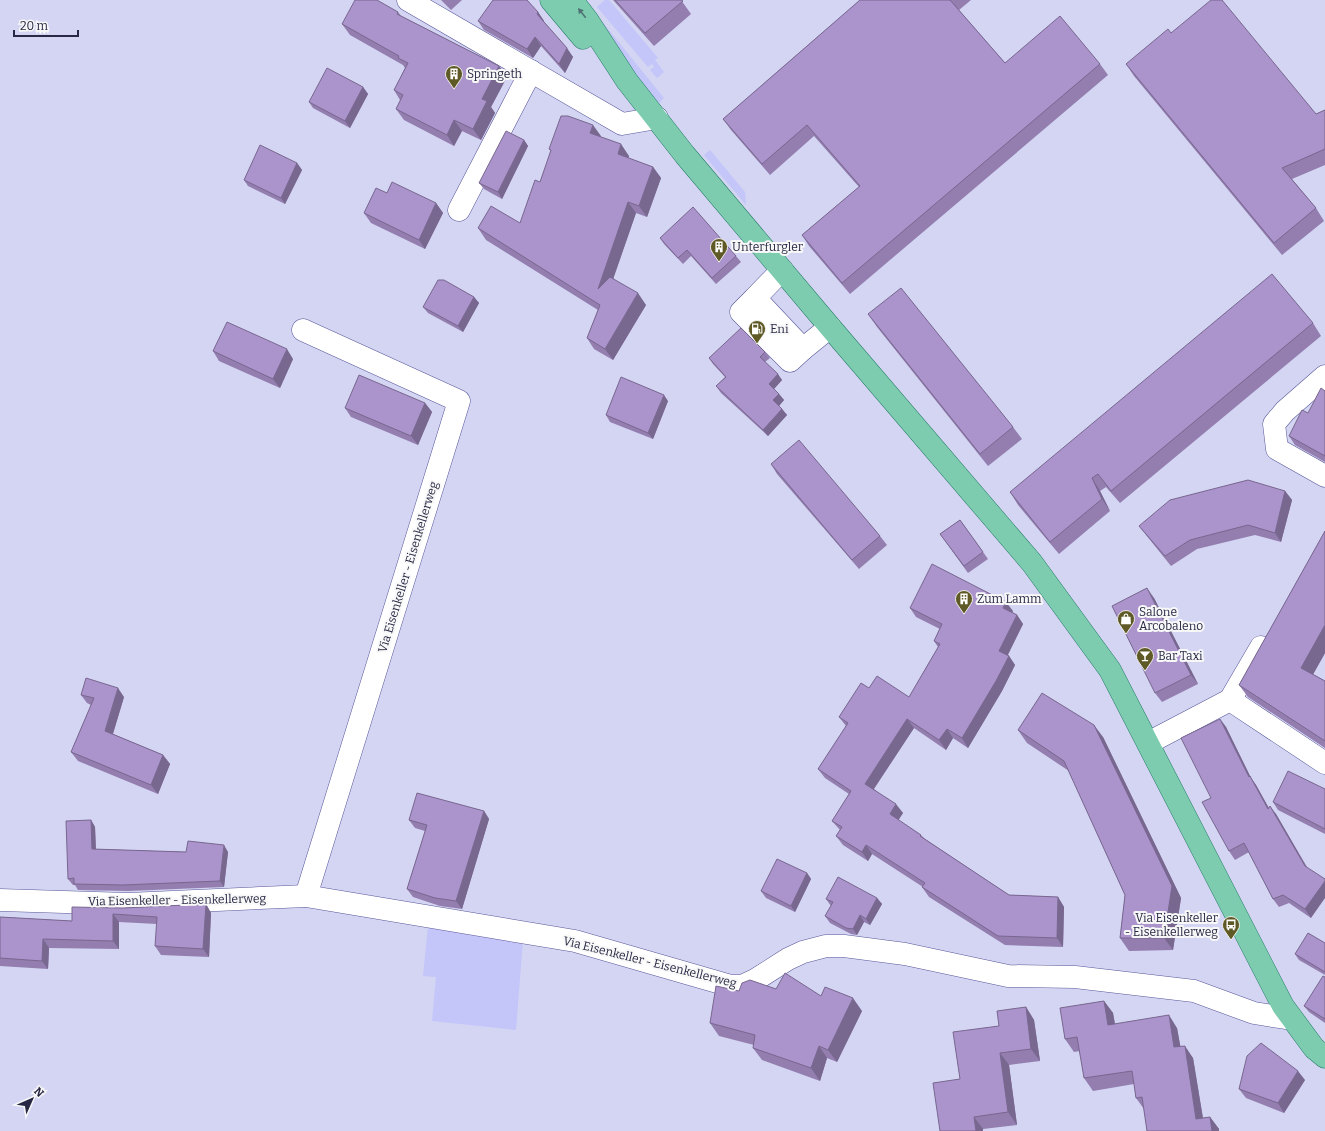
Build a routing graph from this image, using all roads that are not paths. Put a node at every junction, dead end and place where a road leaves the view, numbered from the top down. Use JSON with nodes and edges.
{"nodes":[{"id":1,"x":408,"y":0,"type":"edge"},
{"id":2,"x":551,"y":0,"type":"edge"},
{"id":3,"x":572,"y":0,"type":"edge"},
{"id":4,"x":531,"y":71,"type":"junction"},
{"id":5,"x":627,"y":81,"type":"junction"},
{"id":6,"x":657,"y":118,"type":"junction"},
{"id":7,"x":459,"y":210,"type":"dead end"},
{"id":8,"x":782,"y":270,"type":"junction"},
{"id":9,"x":830,"y":327,"type":"junction"},
{"id":10,"x":303,"y":330,"type":"dead end"},
{"id":11,"x":1325,"y":376,"type":"edge"},
{"id":12,"x":1325,"y":476,"type":"edge"},
{"id":13,"x":1270,"y":631,"type":"edge"},
{"id":14,"x":1230,"y":700,"type":"junction"},
{"id":15,"x":1148,"y":743,"type":"junction"},
{"id":16,"x":1325,"y":763,"type":"edge"},
{"id":17,"x":306,"y":896,"type":"junction"},
{"id":18,"x":0,"y":900,"type":"edge"},
{"id":19,"x":1292,"y":1019,"type":"junction"},
{"id":20,"x":1325,"y":1057,"type":"edge"}],
"edges":[{"from":1,"to":4,"type":"street"},
{"from":2,"to":5,"type":"main road"},
{"from":5,"to":3,"type":"main road","one_way":true},
{"from":4,"to":6,"type":"street"},
{"from":4,"to":7,"type":"street"},
{"from":5,"to":6,"type":"main road"},
{"from":6,"to":8,"type":"main road"},
{"from":8,"to":9,"type":"main road"},
{"from":8,"to":9,"type":"street"},
{"from":9,"to":15,"type":"main road"},
{"from":10,"to":17,"type":"street","name":"Via Eisenkeller - Eisenkellerweg"},
{"from":11,"to":12,"type":"street"},
{"from":13,"to":14,"type":"street"},
{"from":14,"to":15,"type":"street"},
{"from":14,"to":16,"type":"street"},
{"from":15,"to":19,"type":"main road"},
{"from":17,"to":18,"type":"street","name":"Via Eisenkeller - Eisenkellerweg"},
{"from":17,"to":19,"type":"street","name":"Via Eisenkeller - Eisenkellerweg"},
{"from":19,"to":20,"type":"main road"}]}
